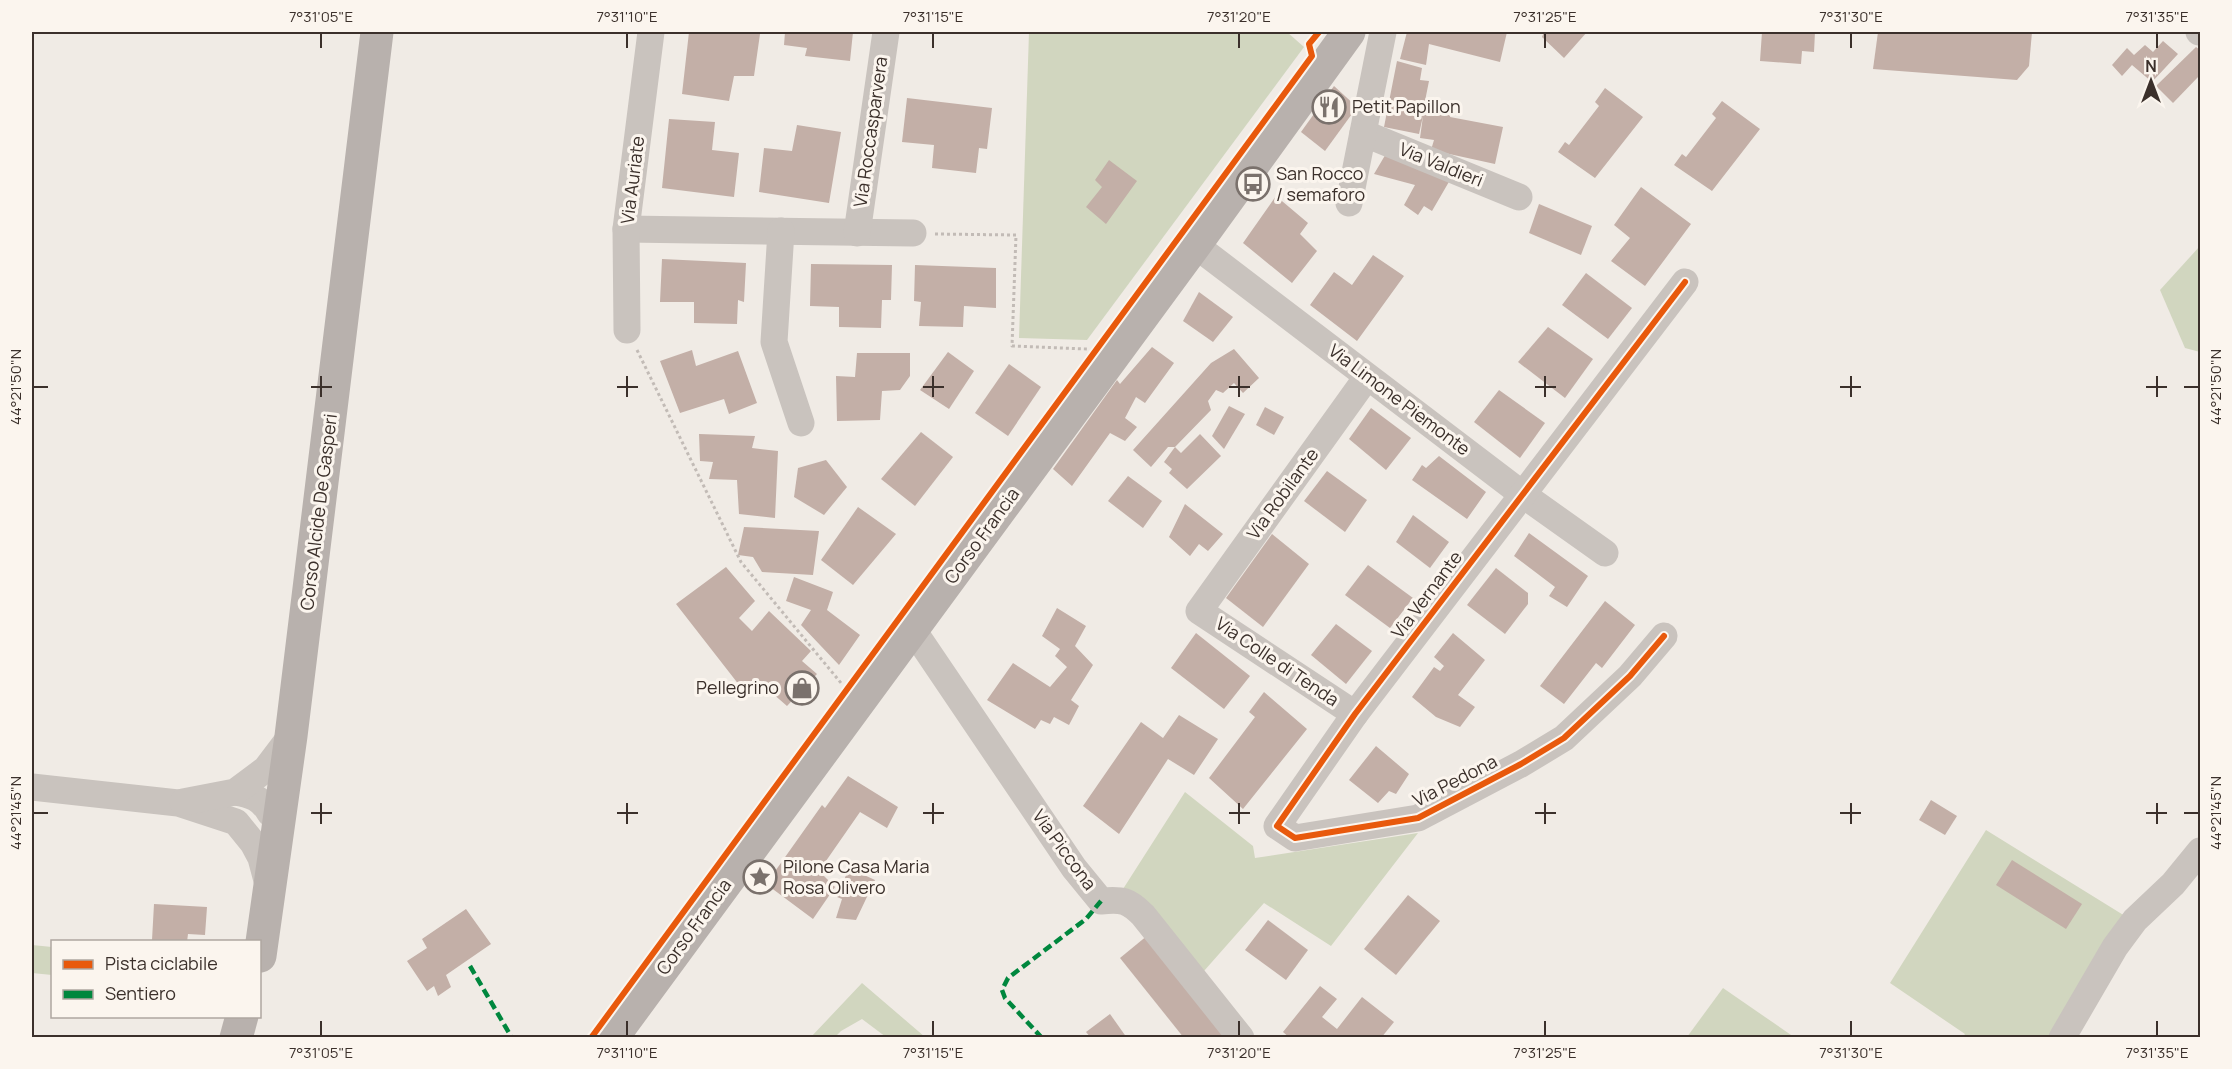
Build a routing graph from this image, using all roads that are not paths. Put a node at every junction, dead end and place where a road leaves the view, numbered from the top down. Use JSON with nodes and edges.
{"nodes":[{"id":1,"x":377,"y":32,"type":"edge"},
{"id":2,"x":651,"y":32,"type":"edge"},
{"id":3,"x":886,"y":32,"type":"edge"},
{"id":4,"x":1383,"y":32,"type":"edge"},
{"id":5,"x":1339,"y":35,"type":"edge"},
{"id":6,"x":1363,"y":133,"type":"junction"},
{"id":7,"x":1519,"y":197,"type":"dead end"},
{"id":8,"x":1349,"y":203,"type":"dead end"},
{"id":9,"x":626,"y":229,"type":"junction"},
{"id":10,"x":781,"y":231,"type":"junction"},
{"id":11,"x":857,"y":233,"type":"junction"},
{"id":12,"x":914,"y":233,"type":"road end"},
{"id":13,"x":1195,"y":245,"type":"junction"},
{"id":14,"x":1685,"y":282,"type":"dead end"},
{"id":15,"x":627,"y":330,"type":"road end"},
{"id":16,"x":1367,"y":377,"type":"junction"},
{"id":17,"x":801,"y":423,"type":"dead end"},
{"id":18,"x":1522,"y":494,"type":"junction"},
{"id":19,"x":1605,"y":553,"type":"dead end"},
{"id":20,"x":1199,"y":611,"type":"joint"},
{"id":21,"x":913,"y":630,"type":"junction"},
{"id":22,"x":1664,"y":636,"type":"dead end"},
{"id":23,"x":1355,"y":714,"type":"junction"},
{"id":24,"x":291,"y":736,"type":"junction"},
{"id":25,"x":32,"y":787,"type":"edge"},
{"id":26,"x":235,"y":792,"type":"junction"},
{"id":27,"x":178,"y":803,"type":"junction"},
{"id":28,"x":275,"y":815,"type":"junction"},
{"id":29,"x":236,"y":822,"type":"junction"},
{"id":30,"x":2200,"y":851,"type":"edge"},
{"id":31,"x":270,"y":892,"type":"junction"},
{"id":32,"x":261,"y":950,"type":"edge"},
{"id":33,"x":242,"y":1018,"type":"edge"},
{"id":34,"x":236,"y":1038,"type":"edge"},
{"id":35,"x":612,"y":1038,"type":"edge"},
{"id":36,"x":1241,"y":1038,"type":"edge"},
{"id":37,"x":2062,"y":1038,"type":"edge"}],
"edges":[{"from":1,"to":24,"type":"main road","name":"Corso Alcide De Gasperi"},
{"from":2,"to":9,"type":"street","name":"Via Auriate"},
{"from":3,"to":11,"type":"street","name":"Via Roccasparvera"},
{"from":4,"to":6,"type":"street"},
{"from":5,"to":13,"type":"main road","name":"Corso Francia"},
{"from":6,"to":7,"type":"street","name":"Via Valdieri"},
{"from":6,"to":8,"type":"street"},
{"from":9,"to":10,"type":"street"},
{"from":9,"to":15,"type":"street","name":"Via Auriate"},
{"from":10,"to":11,"type":"street"},
{"from":10,"to":17,"type":"street"},
{"from":11,"to":12,"type":"street"},
{"from":13,"to":16,"type":"street","name":"Via Limone Piemonte"},
{"from":13,"to":21,"type":"main road","name":"Corso Francia"},
{"from":14,"to":18,"type":"street","name":"Via Vernante"},
{"from":16,"to":18,"type":"street","name":"Via Limone Piemonte"},
{"from":16,"to":20,"type":"street","name":"Via Robilante"},
{"from":18,"to":19,"type":"street","name":"Via Limone Piemonte"},
{"from":18,"to":23,"type":"street","name":"Via Vernante"},
{"from":20,"to":23,"type":"street","name":"Via Colle di Tenda"},
{"from":21,"to":35,"type":"main road","name":"Corso Francia"},
{"from":21,"to":36,"type":"street","name":"Via Piccona"},
{"from":22,"to":23,"type":"street","name":"Via Pedona"},
{"from":24,"to":26,"type":"street"},
{"from":24,"to":28,"type":"main road","name":"Corso Alcide De Gasperi"},
{"from":25,"to":27,"type":"street"},
{"from":26,"to":27,"type":"street"},
{"from":26,"to":28,"type":"street"},
{"from":27,"to":29,"type":"street"},
{"from":28,"to":29,"type":"street"},
{"from":28,"to":31,"type":"main road","name":"Corso Alcide De Gasperi"},
{"from":29,"to":31,"type":"street"},
{"from":30,"to":37,"type":"street"},
{"from":31,"to":32,"type":"main road","name":"Corso Alcide De Gasperi"},
{"from":33,"to":34,"type":"main road"}]}
